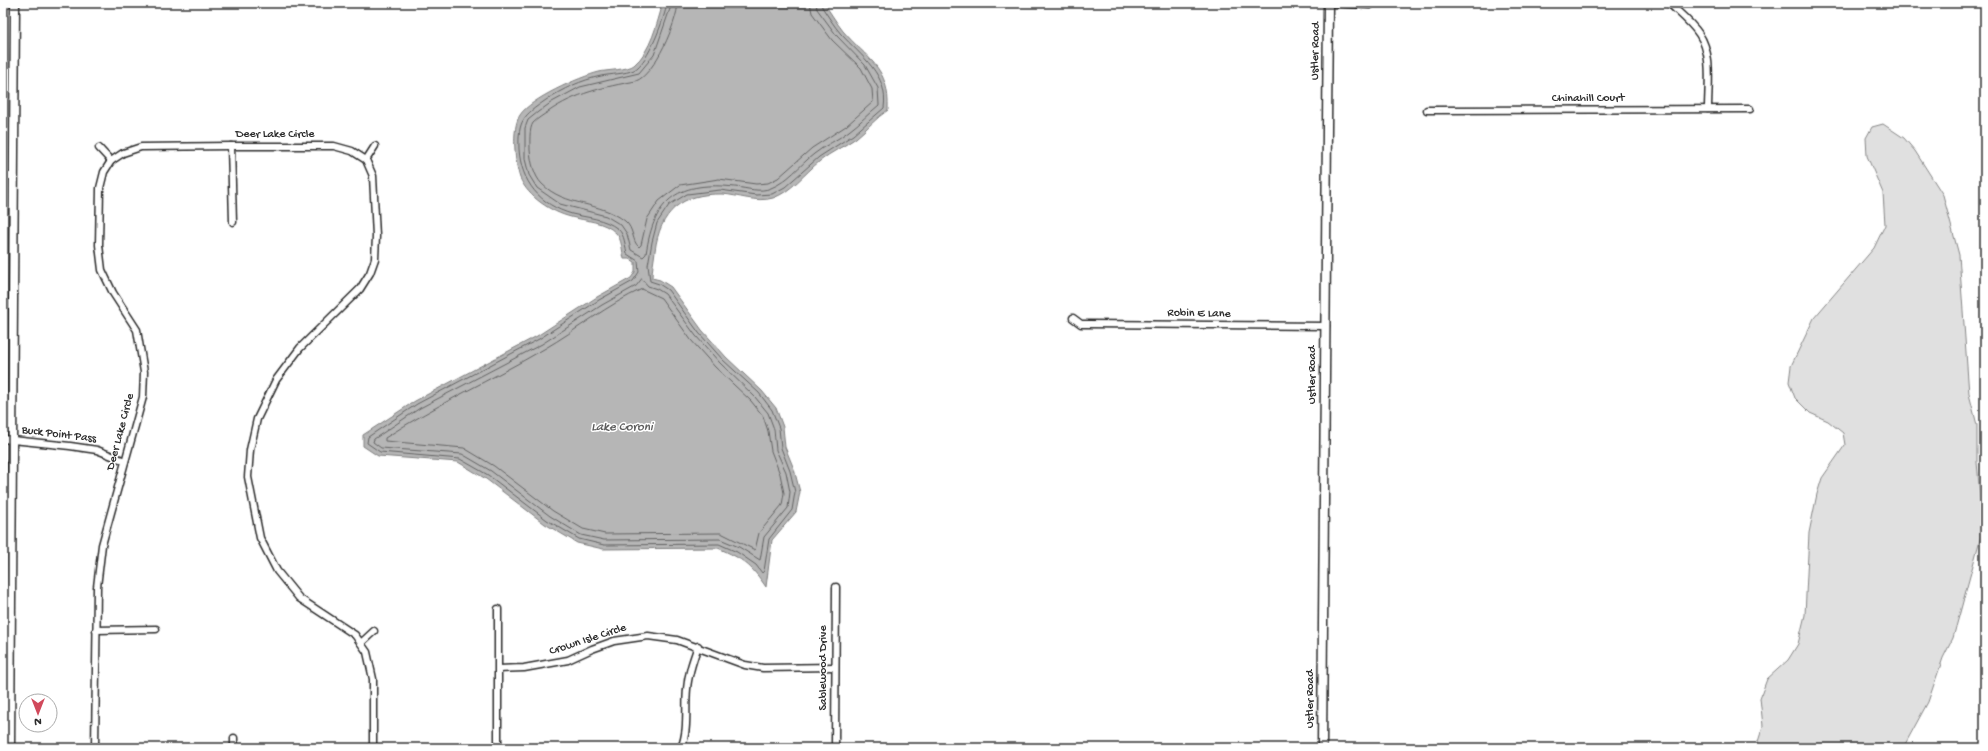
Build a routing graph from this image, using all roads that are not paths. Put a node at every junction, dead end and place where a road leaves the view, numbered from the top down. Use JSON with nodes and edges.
{"nodes":[{"id":1,"x":15,"y":3,"type":"edge"},
{"id":2,"x":1328,"y":3,"type":"edge"},
{"id":3,"x":1356,"y":3,"type":"edge"},
{"id":4,"x":1374,"y":3,"type":"edge"},
{"id":5,"x":1669,"y":3,"type":"edge"},
{"id":6,"x":1708,"y":109,"type":"junction"},
{"id":7,"x":1750,"y":109,"type":"dead end"},
{"id":8,"x":1427,"y":110,"type":"dead end"},
{"id":9,"x":231,"y":146,"type":"junction"},
{"id":10,"x":375,"y":146,"type":"dead end"},
{"id":11,"x":99,"y":148,"type":"dead end"},
{"id":12,"x":366,"y":160,"type":"junction"},
{"id":13,"x":112,"y":161,"type":"junction"},
{"id":14,"x":3,"y":176,"type":"edge"},
{"id":15,"x":14,"y":176,"type":"junction"},
{"id":16,"x":233,"y":222,"type":"dead end"},
{"id":17,"x":1073,"y":318,"type":"dead end"},
{"id":18,"x":1326,"y":326,"type":"junction"},
{"id":19,"x":3,"y":439,"type":"edge"},
{"id":20,"x":12,"y":441,"type":"junction"},
{"id":21,"x":125,"y":461,"type":"junction"},
{"id":22,"x":836,"y":588,"type":"dead end"},
{"id":23,"x":498,"y":609,"type":"dead end"},
{"id":24,"x":156,"y":629,"type":"dead end"},
{"id":25,"x":96,"y":630,"type":"junction"},
{"id":26,"x":374,"y":631,"type":"dead end"},
{"id":27,"x":7,"y":634,"type":"edge"},
{"id":28,"x":361,"y":643,"type":"junction"},
{"id":29,"x":698,"y":646,"type":"junction"},
{"id":30,"x":835,"y":667,"type":"junction"},
{"id":31,"x":499,"y":669,"type":"junction"},
{"id":32,"x":234,"y":738,"type":"dead end"},
{"id":33,"x":10,"y":748,"type":"edge"},
{"id":34,"x":95,"y":748,"type":"edge"},
{"id":35,"x":234,"y":748,"type":"edge"},
{"id":36,"x":373,"y":748,"type":"edge"},
{"id":37,"x":498,"y":748,"type":"edge"},
{"id":38,"x":681,"y":748,"type":"edge"},
{"id":39,"x":835,"y":748,"type":"edge"},
{"id":40,"x":1322,"y":748,"type":"edge"}],
"edges":[{"from":1,"to":15,"type":"street"},
{"from":2,"to":3,"type":"street"},
{"from":2,"to":18,"type":"street","name":"Ustler Road"},
{"from":3,"to":4,"type":"street"},
{"from":5,"to":6,"type":"street"},
{"from":6,"to":7,"type":"street","name":"Chinahill Court"},
{"from":6,"to":8,"type":"street","name":"Chinahill Court"},
{"from":9,"to":12,"type":"street","name":"Deer Lake Circle"},
{"from":9,"to":13,"type":"street","name":"Deer Lake Circle"},
{"from":9,"to":16,"type":"street"},
{"from":10,"to":12,"type":"street"},
{"from":11,"to":13,"type":"street"},
{"from":12,"to":28,"type":"street"},
{"from":13,"to":21,"type":"street","name":"Deer Lake Circle"},
{"from":14,"to":15,"type":"street"},
{"from":15,"to":20,"type":"street"},
{"from":17,"to":18,"type":"street","name":"Robin E Lane"},
{"from":18,"to":40,"type":"street","name":"Ustler Road"},
{"from":19,"to":20,"type":"street","name":"Buck Point Pass"},
{"from":20,"to":21,"type":"street","name":"Buck Point Pass"},
{"from":20,"to":27,"type":"street"},
{"from":21,"to":25,"type":"street","name":"Deer Lake Circle"},
{"from":22,"to":30,"type":"street","name":"Sablewood Drive"},
{"from":23,"to":31,"type":"street"},
{"from":24,"to":25,"type":"street"},
{"from":25,"to":34,"type":"street","name":"Deer Lake Circle"},
{"from":26,"to":28,"type":"street"},
{"from":27,"to":33,"type":"street"},
{"from":28,"to":36,"type":"street"},
{"from":29,"to":30,"type":"street","name":"Crown Isle Circle"},
{"from":29,"to":31,"type":"street","name":"Crown Isle Circle"},
{"from":29,"to":38,"type":"street"},
{"from":30,"to":39,"type":"street","name":"Sablewood Drive"},
{"from":31,"to":37,"type":"street"},
{"from":32,"to":35,"type":"street"}]}
